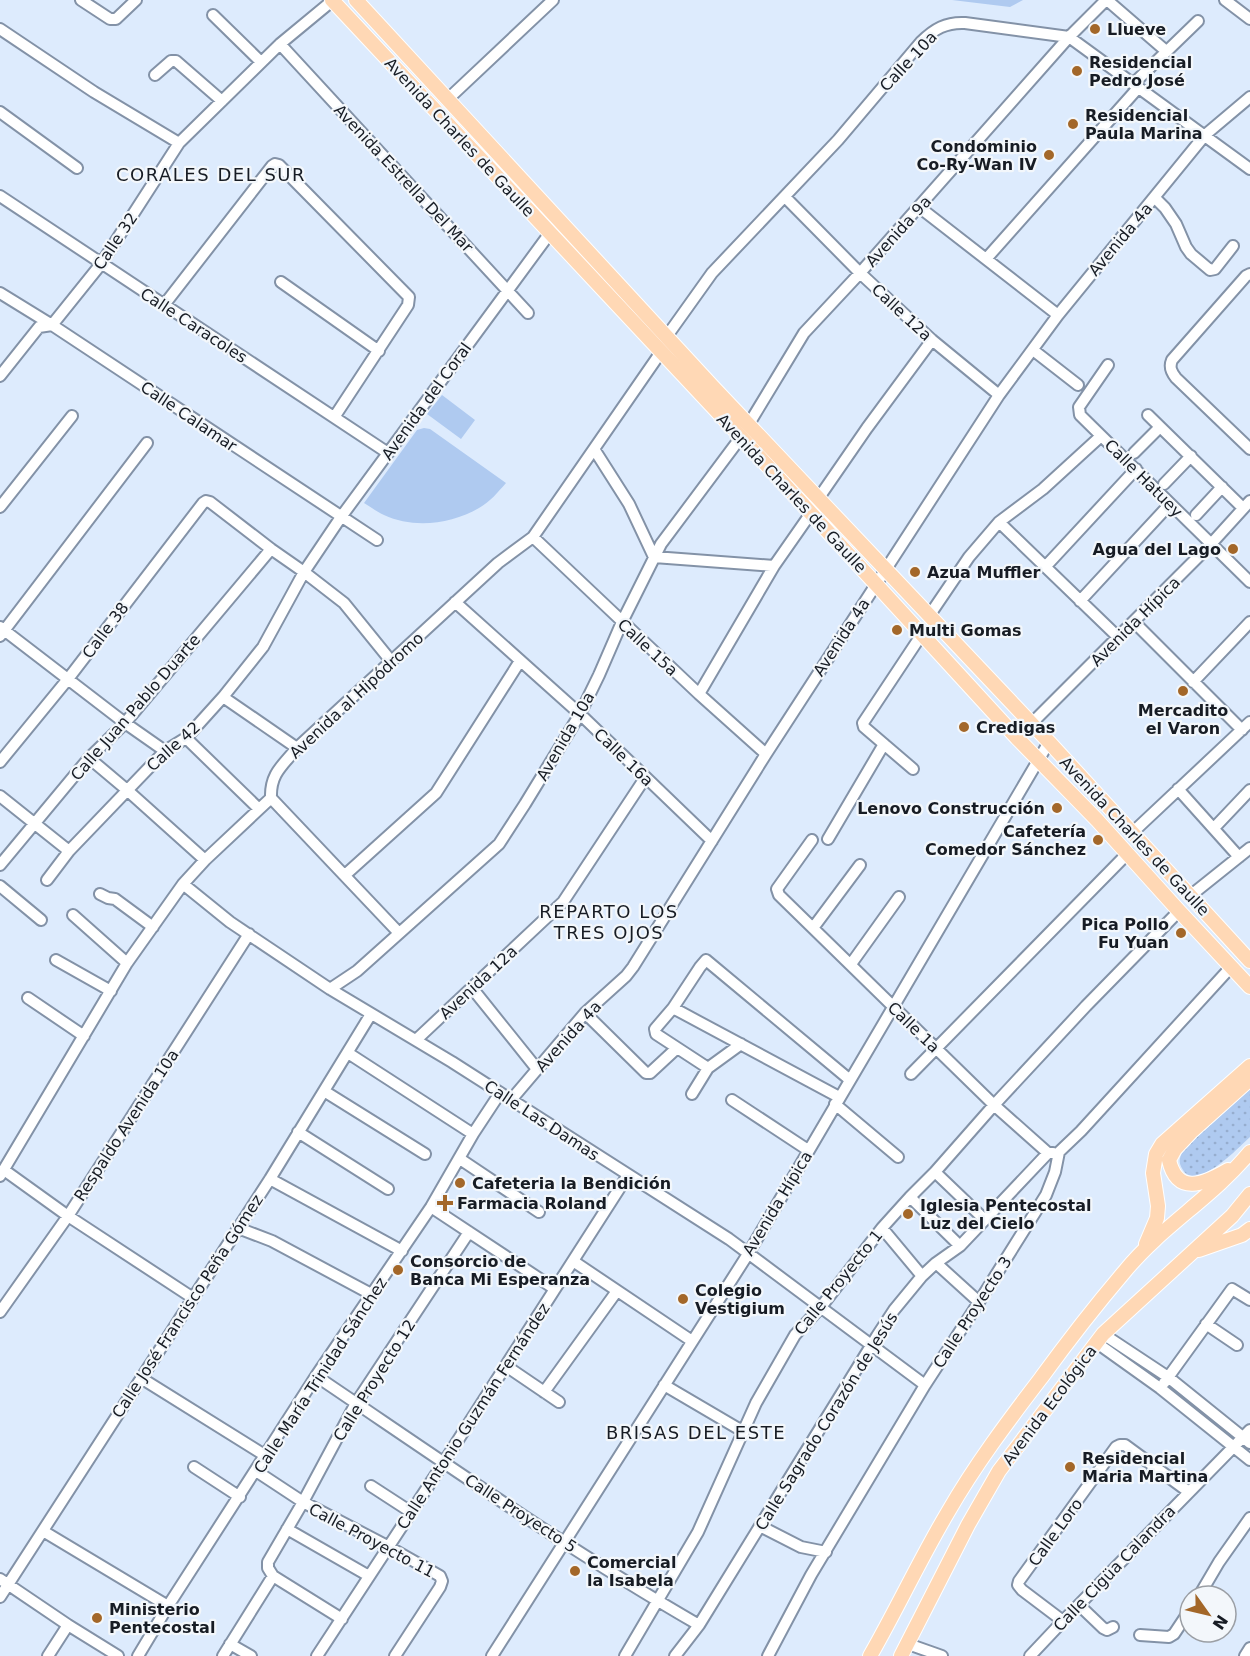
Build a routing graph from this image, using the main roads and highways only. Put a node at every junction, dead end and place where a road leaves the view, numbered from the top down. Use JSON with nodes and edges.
{"nodes":[{"id":1,"x":332,"y":0,"type":"edge"},
{"id":2,"x":356,"y":0,"type":"edge"},
{"id":3,"x":1247,"y":953,"type":"edge"},
{"id":4,"x":1250,"y":987,"type":"edge"},
{"id":5,"x":1250,"y":1066,"type":"edge"},
{"id":6,"x":1250,"y":1079,"type":"edge"},
{"id":7,"x":1246,"y":1156,"type":"edge"},
{"id":8,"x":1250,"y":1194,"type":"edge"},
{"id":9,"x":1250,"y":1229,"type":"edge"},
{"id":10,"x":1192,"y":1253,"type":"junction"},
{"id":11,"x":1140,"y":1256,"type":"junction"},
{"id":12,"x":904,"y":1650,"type":"edge"},
{"id":13,"x":870,"y":1656,"type":"edge"}],
"edges":[{"from":1,"to":4,"type":"main road","name":"Avenida Charles de Gaulle"},
{"from":2,"to":3,"type":"main road","name":"Avenida Charles de Gaulle"},
{"from":5,"to":11,"type":"main road"},
{"from":6,"to":7,"type":"main road"},
{"from":7,"to":11,"type":"main road"},
{"from":8,"to":10,"type":"main road","name":"Avenida Ecológica"},
{"from":9,"to":10,"type":"main road"},
{"from":10,"to":12,"type":"main road","name":"Avenida Ecológica"},
{"from":11,"to":13,"type":"main road"}]}
